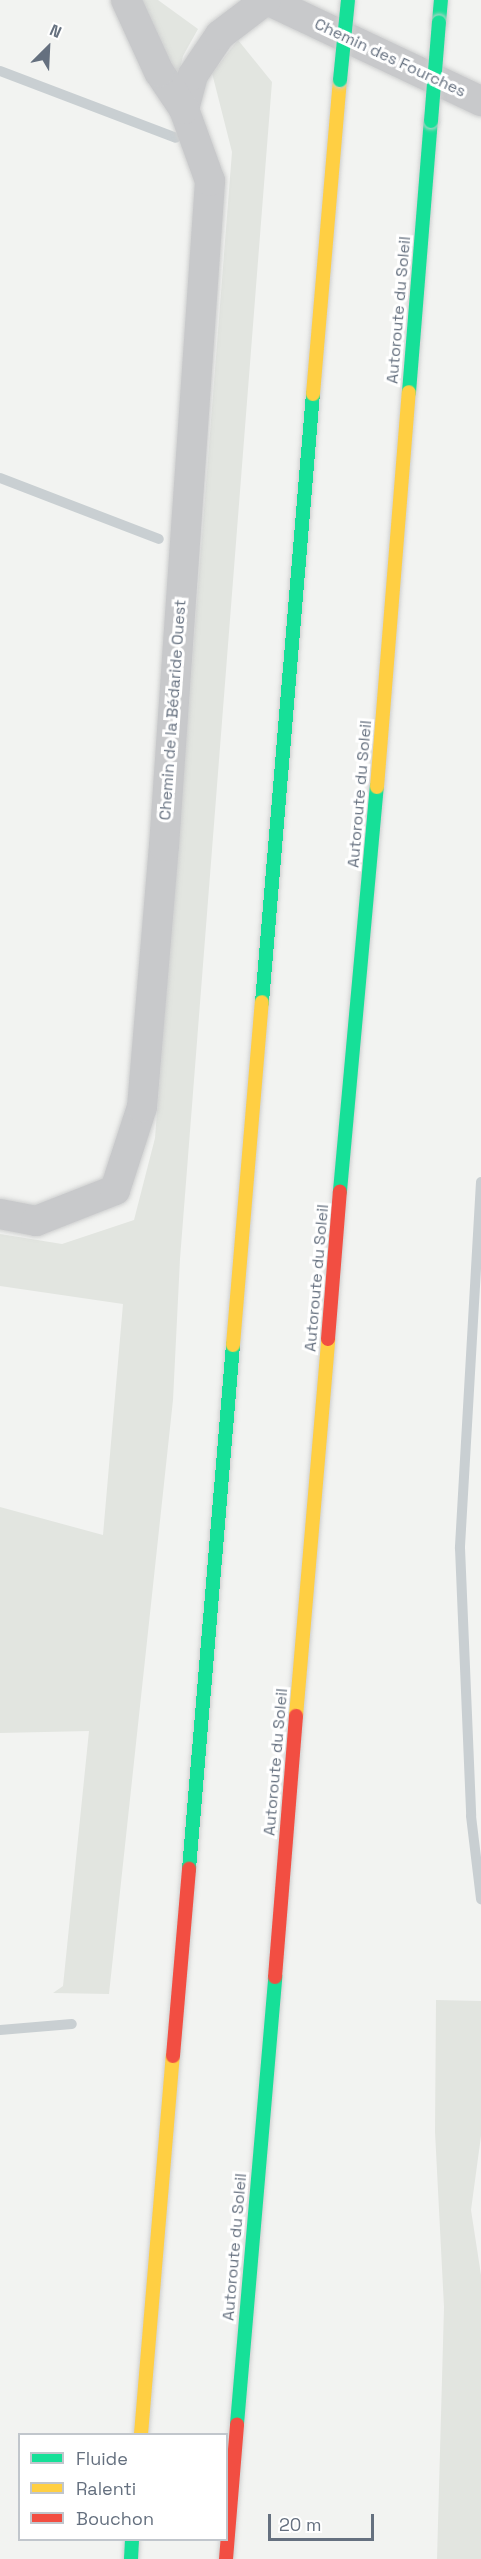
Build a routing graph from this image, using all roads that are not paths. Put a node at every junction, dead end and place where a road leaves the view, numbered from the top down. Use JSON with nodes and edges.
{"nodes":[{"id":1,"x":126,"y":0,"type":"edge"},
{"id":2,"x":266,"y":0,"type":"edge"},
{"id":3,"x":348,"y":0,"type":"edge"},
{"id":4,"x":441,"y":0,"type":"edge"},
{"id":5,"x":481,"y":101,"type":"edge"},
{"id":6,"x":184,"y":109,"type":"junction"},
{"id":7,"x":0,"y":1214,"type":"edge"},
{"id":8,"x":141,"y":2433,"type":"edge"},
{"id":9,"x":228,"y":2535,"type":"edge"},
{"id":10,"x":132,"y":2541,"type":"edge"},
{"id":11,"x":228,"y":2541,"type":"edge"},
{"id":12,"x":131,"y":2559,"type":"edge"},
{"id":13,"x":226,"y":2559,"type":"edge"}],
"edges":[{"from":1,"to":6,"type":"street","name":"Chemin de la Bédaride Ouest"},
{"from":2,"to":5,"type":"street","name":"Chemin des Fourches"},
{"from":2,"to":6,"type":"street"},
{"from":3,"to":8,"type":"highway","bridge":true},
{"from":4,"to":9,"type":"highway","name":"Autoroute du Soleil","bridge":true},
{"from":6,"to":7,"type":"street","name":"Chemin de la Bédaride Ouest"},
{"from":10,"to":12,"type":"highway"},
{"from":11,"to":13,"type":"highway","name":"Autoroute du Soleil","bridge":true}]}
